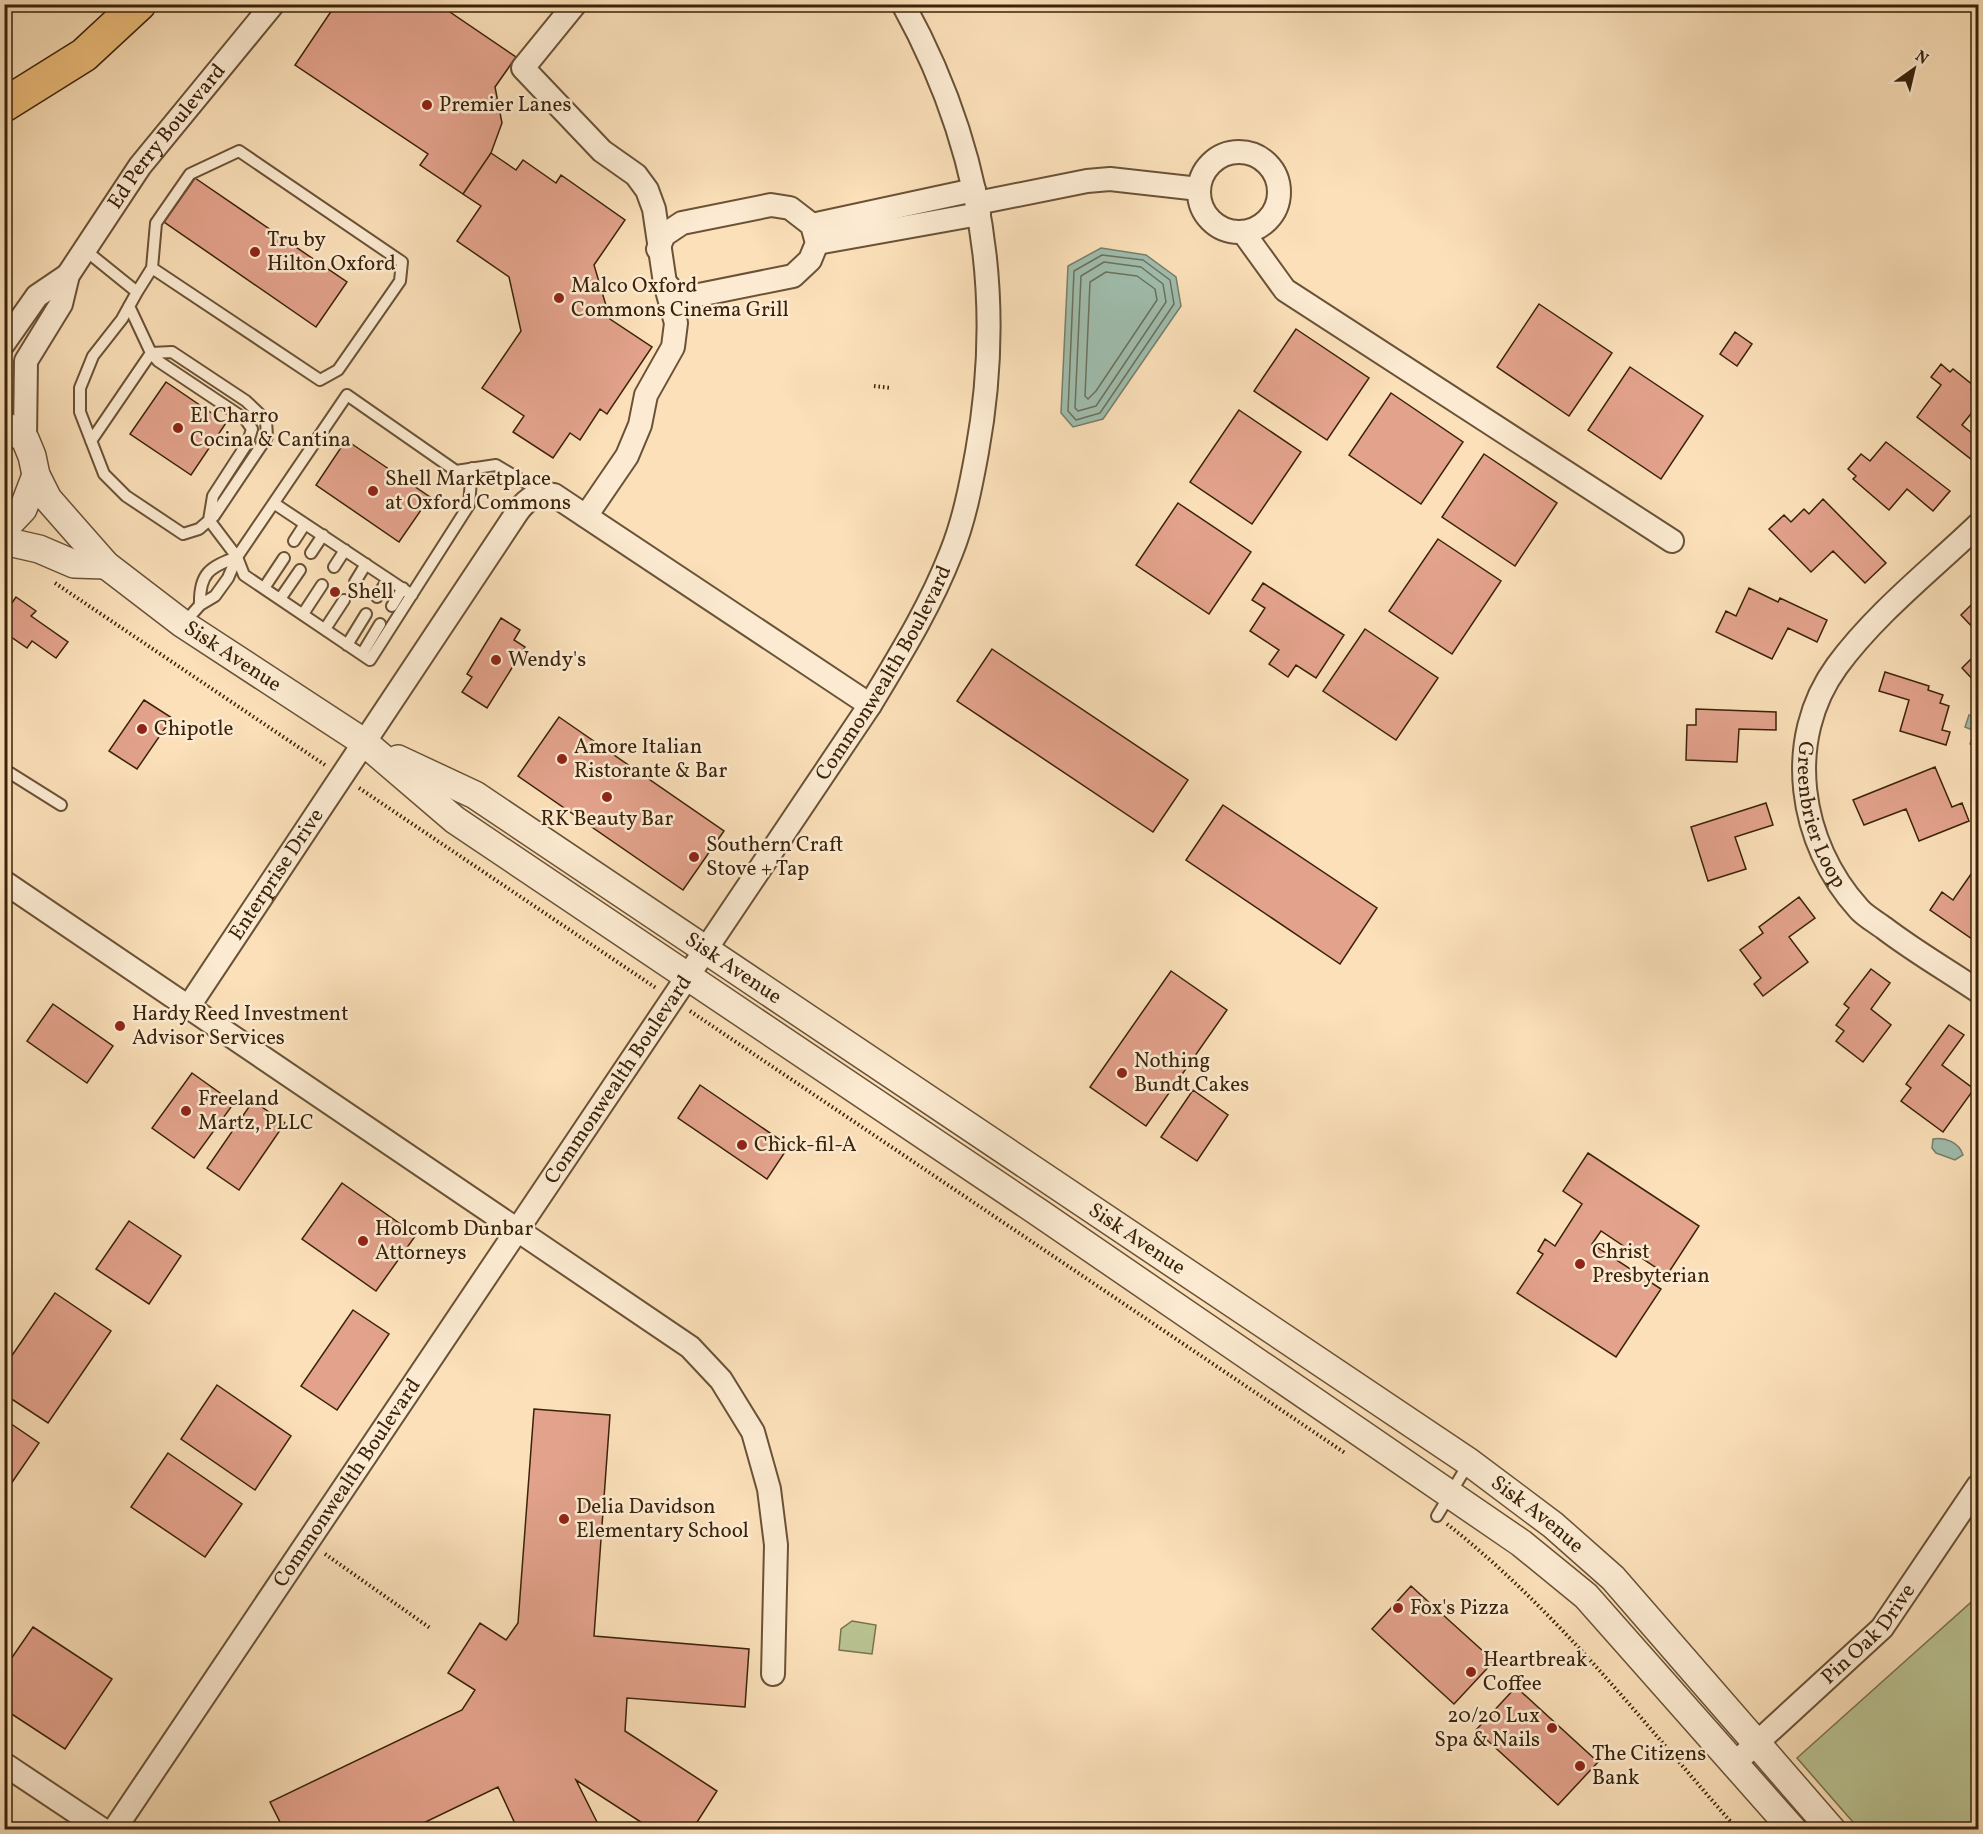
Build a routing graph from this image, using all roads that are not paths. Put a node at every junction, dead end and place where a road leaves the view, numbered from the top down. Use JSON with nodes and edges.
{"nodes":[{"id":1,"x":139,"y":4,"type":"edge"},
{"id":2,"x":273,"y":4,"type":"edge"},
{"id":3,"x":575,"y":4,"type":"edge"},
{"id":4,"x":903,"y":4,"type":"edge"},
{"id":5,"x":4,"y":105,"type":"edge"},
{"id":6,"x":1199,"y":189,"type":"junction"},
{"id":7,"x":977,"y":202,"type":"junction"},
{"id":8,"x":1243,"y":232,"type":"junction"},
{"id":9,"x":815,"y":234,"type":"junction"},
{"id":10,"x":658,"y":249,"type":"junction"},
{"id":11,"x":85,"y":250,"type":"junction"},
{"id":12,"x":152,"y":268,"type":"junction"},
{"id":13,"x":68,"y":275,"type":"junction"},
{"id":14,"x":664,"y":283,"type":"junction"},
{"id":15,"x":137,"y":292,"type":"junction"},
{"id":16,"x":129,"y":306,"type":"junction"},
{"id":17,"x":4,"y":343,"type":"edge"},
{"id":18,"x":151,"y":353,"type":"junction"},
{"id":19,"x":15,"y":432,"type":"edge"},
{"id":20,"x":91,"y":441,"type":"junction"},
{"id":21,"x":472,"y":468,"type":"junction"},
{"id":22,"x":36,"y":475,"type":"junction"},
{"id":23,"x":541,"y":493,"type":"junction"},
{"id":24,"x":275,"y":504,"type":"junction"},
{"id":25,"x":586,"y":516,"type":"junction"},
{"id":26,"x":209,"y":520,"type":"junction"},
{"id":27,"x":305,"y":524,"type":"junction"},
{"id":28,"x":1978,"y":525,"type":"edge"},
{"id":29,"x":4,"y":529,"type":"edge"},
{"id":30,"x":323,"y":535,"type":"junction"},
{"id":31,"x":4,"y":541,"type":"edge"},
{"id":32,"x":294,"y":541,"type":"dead end"},
{"id":33,"x":1672,"y":541,"type":"dead end"},
{"id":34,"x":345,"y":550,"type":"junction"},
{"id":35,"x":311,"y":553,"type":"dead end"},
{"id":36,"x":237,"y":557,"type":"junction"},
{"id":37,"x":284,"y":558,"type":"dead end"},
{"id":38,"x":366,"y":564,"type":"junction"},
{"id":39,"x":106,"y":565,"type":"junction"},
{"id":40,"x":334,"y":567,"type":"dead end"},
{"id":41,"x":300,"y":570,"type":"dead end"},
{"id":42,"x":388,"y":579,"type":"junction"},
{"id":43,"x":355,"y":582,"type":"dead end"},
{"id":44,"x":322,"y":585,"type":"dead end"},
{"id":45,"x":264,"y":588,"type":"junction"},
{"id":46,"x":407,"y":592,"type":"junction"},
{"id":47,"x":377,"y":597,"type":"dead end"},
{"id":48,"x":280,"y":599,"type":"junction"},
{"id":49,"x":344,"y":600,"type":"dead end"},
{"id":50,"x":392,"y":606,"type":"dead end"},
{"id":51,"x":192,"y":614,"type":"junction"},
{"id":52,"x":303,"y":614,"type":"junction"},
{"id":53,"x":366,"y":614,"type":"dead end"},
{"id":54,"x":380,"y":624,"type":"dead end"},
{"id":55,"x":325,"y":629,"type":"junction"},
{"id":56,"x":347,"y":645,"type":"junction"},
{"id":57,"x":362,"y":654,"type":"junction"},
{"id":58,"x":870,"y":705,"type":"junction"},
{"id":59,"x":365,"y":744,"type":"junction"},
{"id":60,"x":10,"y":773,"type":"dead end"},
{"id":61,"x":61,"y":806,"type":"dead end"},
{"id":62,"x":4,"y":882,"type":"edge"},
{"id":63,"x":708,"y":950,"type":"junction"},
{"id":64,"x":681,"y":989,"type":"junction"},
{"id":65,"x":1978,"y":991,"type":"edge"},
{"id":66,"x":189,"y":1006,"type":"junction"},
{"id":67,"x":518,"y":1229,"type":"junction"},
{"id":68,"x":1473,"y":1456,"type":"junction"},
{"id":69,"x":1978,"y":1486,"type":"edge"},
{"id":70,"x":1444,"y":1504,"type":"junction"},
{"id":71,"x":773,"y":1674,"type":"dead end"},
{"id":72,"x":1756,"y":1742,"type":"junction"},
{"id":73,"x":1735,"y":1763,"type":"junction"},
{"id":74,"x":4,"y":1764,"type":"edge"},
{"id":75,"x":103,"y":1830,"type":"edge"},
{"id":76,"x":114,"y":1830,"type":"edge"},
{"id":77,"x":1793,"y":1830,"type":"edge"},
{"id":78,"x":1832,"y":1830,"type":"edge"}],
"edges":[{"from":1,"to":5,"type":"highway"},
{"from":2,"to":11,"type":"street","name":"Ed Perry Boulevard"},
{"from":3,"to":10,"type":"street"},
{"from":4,"to":7,"type":"street","name":"Commonwealth Boulevard"},
{"from":6,"to":7,"type":"street"},
{"from":6,"to":8,"type":"street"},
{"from":6,"to":8,"type":"street"},
{"from":7,"to":9,"type":"street"},
{"from":7,"to":58,"type":"street","name":"Commonwealth Boulevard"},
{"from":8,"to":33,"type":"street"},
{"from":9,"to":10,"type":"street"},
{"from":9,"to":14,"type":"street"},
{"from":10,"to":14,"type":"street"},
{"from":11,"to":13,"type":"street","name":"Ed Perry Boulevard"},
{"from":11,"to":15,"type":"lane"},
{"from":12,"to":12,"type":"lane"},
{"from":12,"to":15,"type":"lane"},
{"from":13,"to":17,"type":"street"},
{"from":13,"to":19,"type":"street"},
{"from":14,"to":25,"type":"street"},
{"from":15,"to":16,"type":"lane"},
{"from":16,"to":18,"type":"lane"},
{"from":16,"to":20,"type":"lane"},
{"from":18,"to":20,"type":"lane"},
{"from":18,"to":26,"type":"lane"},
{"from":18,"to":26,"type":"lane"},
{"from":19,"to":22,"type":"street","name":"Sisk Avenue"},
{"from":20,"to":26,"type":"lane"},
{"from":21,"to":23,"type":"lane"},
{"from":21,"to":24,"type":"lane"},
{"from":21,"to":46,"type":"lane"},
{"from":22,"to":29,"type":"street"},
{"from":22,"to":39,"type":"street","name":"Sisk Avenue"},
{"from":23,"to":25,"type":"street"},
{"from":23,"to":59,"type":"street","name":"Enterprise Drive"},
{"from":24,"to":27,"type":"lane"},
{"from":24,"to":36,"type":"lane"},
{"from":25,"to":58,"type":"street"},
{"from":26,"to":36,"type":"lane"},
{"from":27,"to":30,"type":"lane"},
{"from":27,"to":32,"type":"lane"},
{"from":28,"to":65,"type":"street","name":"Greenbrier Loop"},
{"from":30,"to":34,"type":"lane"},
{"from":30,"to":35,"type":"lane"},
{"from":31,"to":39,"type":"street"},
{"from":34,"to":38,"type":"lane"},
{"from":34,"to":40,"type":"lane"},
{"from":36,"to":45,"type":"lane"},
{"from":36,"to":51,"type":"lane"},
{"from":36,"to":51,"type":"lane"},
{"from":37,"to":45,"type":"lane"},
{"from":38,"to":42,"type":"lane"},
{"from":38,"to":43,"type":"lane"},
{"from":39,"to":51,"type":"street","name":"Sisk Avenue"},
{"from":41,"to":48,"type":"lane"},
{"from":42,"to":46,"type":"lane"},
{"from":42,"to":47,"type":"lane"},
{"from":44,"to":52,"type":"lane"},
{"from":45,"to":48,"type":"lane"},
{"from":46,"to":50,"type":"lane"},
{"from":46,"to":57,"type":"lane"},
{"from":48,"to":52,"type":"lane"},
{"from":49,"to":55,"type":"lane"},
{"from":51,"to":59,"type":"street","name":"Sisk Avenue"},
{"from":52,"to":55,"type":"lane"},
{"from":53,"to":56,"type":"lane"},
{"from":54,"to":57,"type":"lane"},
{"from":55,"to":56,"type":"lane"},
{"from":56,"to":57,"type":"lane"},
{"from":58,"to":63,"type":"street","name":"Commonwealth Boulevard"},
{"from":59,"to":63,"type":"street","name":"Sisk Avenue"},
{"from":59,"to":64,"type":"street","name":"Sisk Avenue"},
{"from":59,"to":66,"type":"street","name":"Enterprise Drive"},
{"from":60,"to":61,"type":"lane"},
{"from":62,"to":66,"type":"street"},
{"from":63,"to":64,"type":"street","name":"Commonwealth Boulevard"},
{"from":63,"to":68,"type":"street","name":"Sisk Avenue"},
{"from":64,"to":67,"type":"street","name":"Commonwealth Boulevard"},
{"from":64,"to":70,"type":"street","name":"Sisk Avenue"},
{"from":66,"to":67,"type":"street"},
{"from":67,"to":71,"type":"street"},
{"from":67,"to":76,"type":"street","name":"Commonwealth Boulevard"},
{"from":68,"to":70,"type":"lane"},
{"from":68,"to":72,"type":"street","name":"Sisk Avenue"},
{"from":69,"to":72,"type":"street","name":"Pin Oak Drive"},
{"from":70,"to":73,"type":"street","name":"Sisk Avenue"},
{"from":72,"to":73,"type":"street","name":"Pin Oak Drive"},
{"from":72,"to":78,"type":"street","name":"Sisk Avenue"},
{"from":73,"to":77,"type":"street","name":"Sisk Avenue"},
{"from":74,"to":75,"type":"street"}]}
